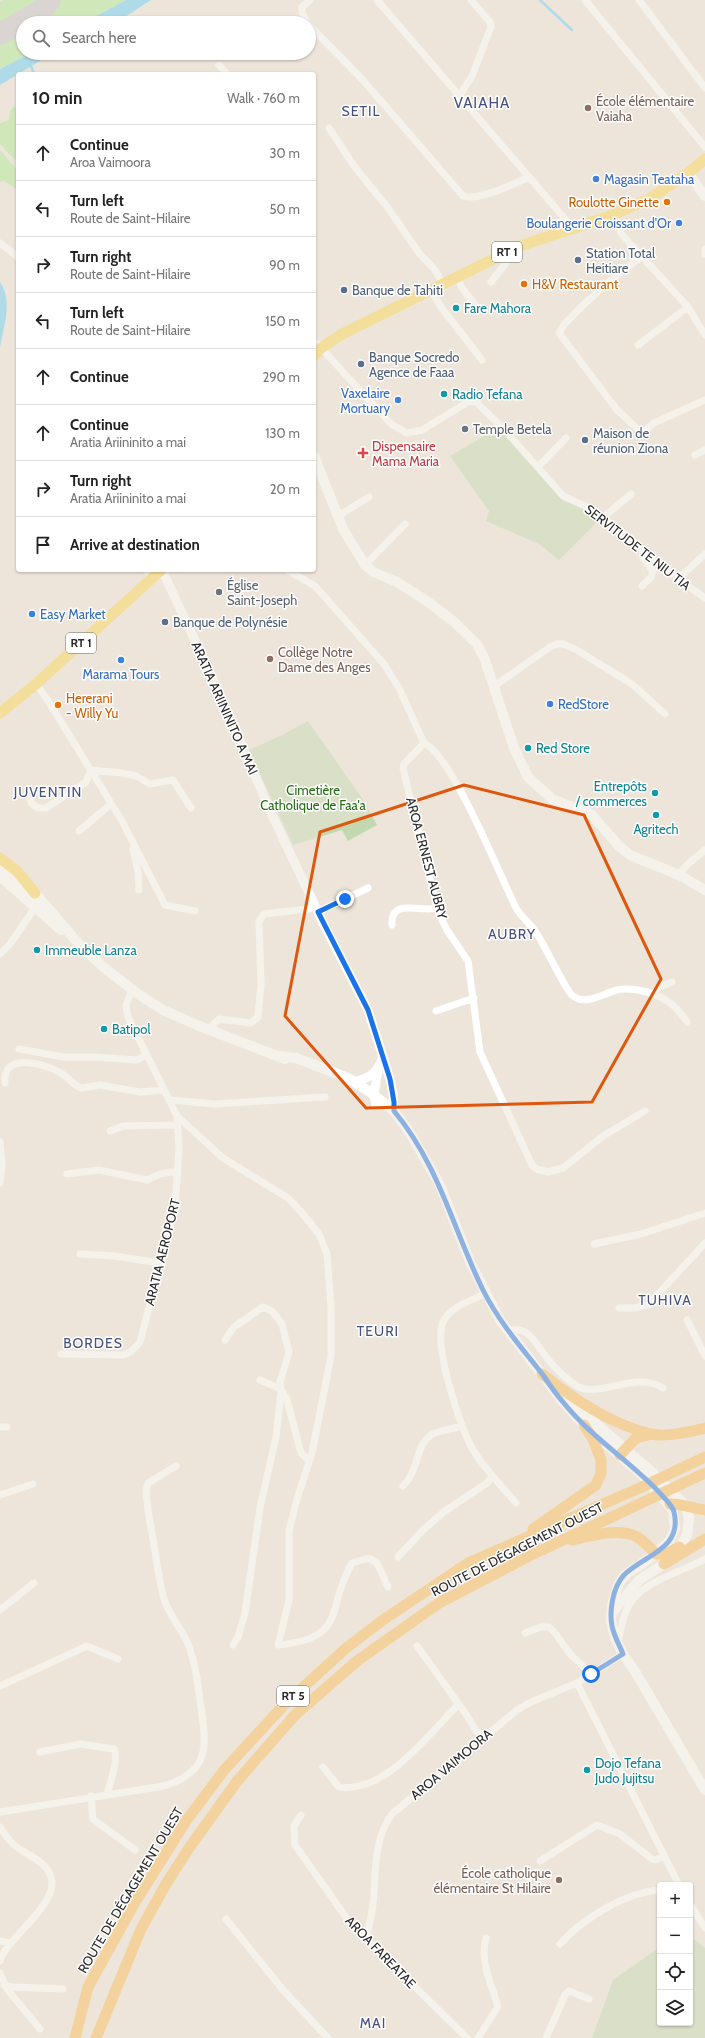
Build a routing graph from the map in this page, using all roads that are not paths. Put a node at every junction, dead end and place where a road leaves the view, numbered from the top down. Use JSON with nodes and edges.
{"nodes":[{"id":1,"x":310,"y":0,"type":"edge"},
{"id":2,"x":377,"y":0,"type":"edge"},
{"id":3,"x":472,"y":0,"type":"edge"},
{"id":4,"x":585,"y":0,"type":"edge"},
{"id":5,"x":639,"y":0,"type":"edge"},
{"id":6,"x":304,"y":16,"type":"edge"},
{"id":7,"x":316,"y":32,"type":"edge"},
{"id":8,"x":219,"y":65,"type":"dead end"},
{"id":9,"x":226,"y":72,"type":"edge"},
{"id":10,"x":705,"y":88,"type":"edge"},
{"id":11,"x":460,"y":94,"type":"junction"},
{"id":12,"x":330,"y":128,"type":"dead end"},
{"id":13,"x":705,"y":147,"type":"edge"},
{"id":14,"x":705,"y":159,"type":"edge"},
{"id":15,"x":688,"y":173,"type":"junction"},
{"id":16,"x":529,"y":177,"type":"junction"},
{"id":17,"x":705,"y":196,"type":"edge"},
{"id":18,"x":614,"y":214,"type":"junction"},
{"id":19,"x":571,"y":229,"type":"junction"},
{"id":20,"x":0,"y":243,"type":"edge"},
{"id":21,"x":705,"y":249,"type":"edge"},
{"id":22,"x":508,"y":252,"type":"junction"},
{"id":23,"x":705,"y":254,"type":"edge"},
{"id":24,"x":16,"y":255,"type":"edge"},
{"id":25,"x":642,"y":257,"type":"junction"},
{"id":26,"x":457,"y":277,"type":"junction"},
{"id":27,"x":491,"y":282,"type":"dead end"},
{"id":28,"x":443,"y":284,"type":"junction"},
{"id":29,"x":431,"y":290,"type":"junction"},
{"id":30,"x":476,"y":306,"type":"dead end"},
{"id":31,"x":688,"y":307,"type":"junction"},
{"id":32,"x":705,"y":335,"type":"edge"},
{"id":33,"x":638,"y":345,"type":"dead end"},
{"id":34,"x":318,"y":348,"type":"edge"},
{"id":35,"x":482,"y":360,"type":"dead end"},
{"id":36,"x":705,"y":400,"type":"edge"},
{"id":37,"x":566,"y":438,"type":"dead end"},
{"id":38,"x":705,"y":450,"type":"edge"},
{"id":39,"x":695,"y":455,"type":"dead end"},
{"id":40,"x":316,"y":461,"type":"edge"},
{"id":41,"x":538,"y":467,"type":"junction"},
{"id":42,"x":631,"y":494,"type":"dead end"},
{"id":43,"x":369,"y":497,"type":"dead end"},
{"id":44,"x":338,"y":516,"type":"junction"},
{"id":45,"x":604,"y":517,"type":"junction"},
{"id":46,"x":404,"y":524,"type":"dead end"},
{"id":47,"x":642,"y":549,"type":"junction"},
{"id":48,"x":705,"y":554,"type":"edge"},
{"id":49,"x":364,"y":565,"type":"junction"},
{"id":50,"x":163,"y":572,"type":"edge"},
{"id":51,"x":290,"y":572,"type":"edge"},
{"id":52,"x":149,"y":574,"type":"edge"},
{"id":53,"x":678,"y":579,"type":"junction"},
{"id":54,"x":642,"y":586,"type":"dead end"},
{"id":55,"x":705,"y":598,"type":"edge"},
{"id":56,"x":36,"y":684,"type":"junction"},
{"id":57,"x":493,"y":688,"type":"junction"},
{"id":58,"x":0,"y":713,"type":"edge"},
{"id":59,"x":665,"y":714,"type":"dead end"},
{"id":60,"x":424,"y":743,"type":"junction"},
{"id":61,"x":91,"y":770,"type":"junction"},
{"id":62,"x":28,"y":795,"type":"dead end"},
{"id":63,"x":111,"y":804,"type":"junction"},
{"id":64,"x":191,"y":808,"type":"dead end"},
{"id":65,"x":79,"y":831,"type":"dead end"},
{"id":66,"x":130,"y":836,"type":"junction"},
{"id":67,"x":705,"y":850,"type":"edge"},
{"id":68,"x":0,"y":858,"type":"edge"},
{"id":69,"x":0,"y":867,"type":"edge"},
{"id":70,"x":678,"y":875,"type":"junction"},
{"id":71,"x":0,"y":876,"type":"edge"},
{"id":72,"x":368,"y":888,"type":"dead end"},
{"id":73,"x":139,"y":890,"type":"dead end"},
{"id":74,"x":705,"y":890,"type":"edge"},
{"id":75,"x":37,"y":900,"type":"junction"},
{"id":76,"x":437,"y":908,"type":"junction"},
{"id":77,"x":317,"y":910,"type":"junction"},
{"id":78,"x":195,"y":911,"type":"dead end"},
{"id":79,"x":392,"y":925,"type":"dead end"},
{"id":80,"x":0,"y":954,"type":"edge"},
{"id":81,"x":672,"y":982,"type":"dead end"},
{"id":82,"x":132,"y":990,"type":"junction"},
{"id":83,"x":654,"y":993,"type":"junction"},
{"id":84,"x":474,"y":998,"type":"junction"},
{"id":85,"x":436,"y":1011,"type":"dead end"},
{"id":86,"x":687,"y":1022,"type":"dead end"},
{"id":87,"x":209,"y":1030,"type":"junction"},
{"id":88,"x":19,"y":1049,"type":"dead end"},
{"id":89,"x":146,"y":1055,"type":"junction"},
{"id":90,"x":279,"y":1056,"type":"junction"},
{"id":91,"x":383,"y":1057,"type":"junction"},
{"id":92,"x":378,"y":1070,"type":"junction"},
{"id":93,"x":354,"y":1082,"type":"junction"},
{"id":94,"x":5,"y":1083,"type":"dead end"},
{"id":95,"x":164,"y":1090,"type":"junction"},
{"id":96,"x":325,"y":1097,"type":"dead end"},
{"id":97,"x":170,"y":1100,"type":"junction"},
{"id":98,"x":375,"y":1100,"type":"junction"},
{"id":99,"x":394,"y":1111,"type":"junction"},
{"id":100,"x":645,"y":1111,"type":"dead end"},
{"id":101,"x":177,"y":1116,"type":"junction"},
{"id":102,"x":177,"y":1125,"type":"junction"},
{"id":103,"x":110,"y":1131,"type":"dead end"},
{"id":104,"x":0,"y":1142,"type":"edge"},
{"id":105,"x":417,"y":1146,"type":"junction"},
{"id":106,"x":67,"y":1174,"type":"dead end"},
{"id":107,"x":178,"y":1174,"type":"junction"},
{"id":108,"x":0,"y":1183,"type":"edge"},
{"id":109,"x":705,"y":1213,"type":"edge"},
{"id":110,"x":705,"y":1243,"type":"edge"},
{"id":111,"x":594,"y":1244,"type":"dead end"},
{"id":112,"x":80,"y":1254,"type":"dead end"},
{"id":113,"x":160,"y":1263,"type":"junction"},
{"id":114,"x":485,"y":1294,"type":"junction"},
{"id":115,"x":619,"y":1308,"type":"dead end"},
{"id":116,"x":686,"y":1320,"type":"dead end"},
{"id":117,"x":508,"y":1331,"type":"junction"},
{"id":118,"x":225,"y":1340,"type":"dead end"},
{"id":119,"x":61,"y":1354,"type":"dead end"},
{"id":120,"x":705,"y":1356,"type":"edge"},
{"id":121,"x":542,"y":1374,"type":"junction"},
{"id":122,"x":260,"y":1380,"type":"dead end"},
{"id":123,"x":664,"y":1388,"type":"dead end"},
{"id":124,"x":281,"y":1389,"type":"junction"},
{"id":125,"x":584,"y":1425,"type":"junction"},
{"id":126,"x":462,"y":1426,"type":"junction"},
{"id":127,"x":705,"y":1428,"type":"edge"},
{"id":128,"x":652,"y":1434,"type":"junction"},
{"id":129,"x":623,"y":1452,"type":"junction"},
{"id":130,"x":705,"y":1457,"type":"edge"},
{"id":131,"x":309,"y":1460,"type":"junction"},
{"id":132,"x":176,"y":1466,"type":"dead end"},
{"id":133,"x":701,"y":1476,"type":"edge"},
{"id":134,"x":492,"y":1477,"type":"junction"},
{"id":135,"x":33,"y":1484,"type":"dead end"},
{"id":136,"x":403,"y":1486,"type":"dead end"},
{"id":137,"x":0,"y":1495,"type":"edge"},
{"id":138,"x":516,"y":1503,"type":"dead end"},
{"id":139,"x":670,"y":1504,"type":"junction"},
{"id":140,"x":684,"y":1504,"type":"junction"},
{"id":141,"x":705,"y":1510,"type":"edge"},
{"id":142,"x":705,"y":1539,"type":"edge"},
{"id":143,"x":554,"y":1544,"type":"junction"},
{"id":144,"x":679,"y":1547,"type":"junction"},
{"id":145,"x":656,"y":1554,"type":"junction"},
{"id":146,"x":398,"y":1557,"type":"dead end"},
{"id":147,"x":705,"y":1559,"type":"edge"},
{"id":148,"x":468,"y":1564,"type":"junction"},
{"id":149,"x":664,"y":1564,"type":"junction"},
{"id":150,"x":34,"y":1583,"type":"dead end"},
{"id":151,"x":388,"y":1587,"type":"dead end"},
{"id":152,"x":0,"y":1610,"type":"edge"},
{"id":153,"x":611,"y":1614,"type":"junction"},
{"id":154,"x":525,"y":1633,"type":"dead end"},
{"id":155,"x":618,"y":1643,"type":"junction"},
{"id":156,"x":233,"y":1645,"type":"dead end"},
{"id":157,"x":417,"y":1646,"type":"dead end"},
{"id":158,"x":623,"y":1654,"type":"junction"},
{"id":159,"x":118,"y":1659,"type":"dead end"},
{"id":160,"x":591,"y":1674,"type":"junction"},
{"id":161,"x":577,"y":1683,"type":"junction"},
{"id":162,"x":0,"y":1686,"type":"edge"},
{"id":163,"x":459,"y":1704,"type":"junction"},
{"id":164,"x":484,"y":1736,"type":"junction"},
{"id":165,"x":40,"y":1752,"type":"dead end"},
{"id":166,"x":323,"y":1767,"type":"dead end"},
{"id":167,"x":705,"y":1790,"type":"edge"},
{"id":168,"x":107,"y":1794,"type":"junction"},
{"id":169,"x":91,"y":1796,"type":"junction"},
{"id":170,"x":0,"y":1812,"type":"edge"},
{"id":171,"x":301,"y":1815,"type":"dead end"},
{"id":172,"x":0,"y":1827,"type":"edge"},
{"id":173,"x":135,"y":1850,"type":"dead end"},
{"id":174,"x":663,"y":1856,"type":"junction"},
{"id":175,"x":540,"y":1861,"type":"dead end"},
{"id":176,"x":677,"y":1882,"type":"edge"},
{"id":177,"x":657,"y":1891,"type":"edge"},
{"id":178,"x":693,"y":1909,"type":"edge"},
{"id":179,"x":226,"y":1919,"type":"dead end"},
{"id":180,"x":705,"y":1928,"type":"edge"},
{"id":181,"x":366,"y":1938,"type":"junction"},
{"id":182,"x":486,"y":1938,"type":"dead end"},
{"id":183,"x":0,"y":1941,"type":"edge"},
{"id":184,"x":11,"y":1943,"type":"junction"},
{"id":185,"x":560,"y":1944,"type":"dead end"},
{"id":186,"x":0,"y":1961,"type":"edge"},
{"id":187,"x":0,"y":1973,"type":"edge"},
{"id":188,"x":4,"y":1985,"type":"junction"},
{"id":189,"x":88,"y":1987,"type":"junction"},
{"id":190,"x":63,"y":1989,"type":"dead end"},
{"id":191,"x":589,"y":1999,"type":"dead end"},
{"id":192,"x":40,"y":2029,"type":"dead end"},
{"id":193,"x":67,"y":2038,"type":"edge"},
{"id":194,"x":75,"y":2038,"type":"edge"},
{"id":195,"x":96,"y":2038,"type":"edge"},
{"id":196,"x":328,"y":2038,"type":"edge"},
{"id":197,"x":467,"y":2038,"type":"edge"},
{"id":198,"x":478,"y":2038,"type":"edge"},
{"id":199,"x":546,"y":2038,"type":"edge"}],
"edges":[{"from":1,"to":6,"type":"street"},
{"from":2,"to":11,"type":"street"},
{"from":3,"to":11,"type":"street"},
{"from":4,"to":13,"type":"street"},
{"from":5,"to":10,"type":"street"},
{"from":7,"to":16,"type":"street"},
{"from":8,"to":9,"type":"street"},
{"from":11,"to":16,"type":"street"},
{"from":12,"to":28,"type":"street"},
{"from":14,"to":15,"type":"main road","number":"RT 1"},
{"from":15,"to":17,"type":"main road"},
{"from":15,"to":18,"type":"main road","number":"RT 1"},
{"from":16,"to":19,"type":"street"},
{"from":18,"to":19,"type":"main road","number":"RT 1"},
{"from":18,"to":25,"type":"street"},
{"from":19,"to":22,"type":"main road","number":"RT 1"},
{"from":20,"to":24,"type":"street"},
{"from":21,"to":23,"type":"street"},
{"from":22,"to":26,"type":"main road","number":"RT 1"},
{"from":22,"to":27,"type":"street"},
{"from":25,"to":31,"type":"street"},
{"from":25,"to":36,"type":"street"},
{"from":26,"to":28,"type":"main road","number":"RT 1"},
{"from":26,"to":30,"type":"street"},
{"from":28,"to":29,"type":"main road","number":"RT 1"},
{"from":29,"to":34,"type":"main road","number":"RT 1"},
{"from":29,"to":35,"type":"street"},
{"from":31,"to":32,"type":"street"},
{"from":31,"to":33,"type":"street"},
{"from":34,"to":41,"type":"street","name":"SERVITUDE TE NIU TIA"},
{"from":37,"to":41,"type":"street"},
{"from":38,"to":39,"type":"street"},
{"from":40,"to":44,"type":"main road"},
{"from":41,"to":45,"type":"street","name":"SERVITUDE TE NIU TIA"},
{"from":42,"to":45,"type":"street"},
{"from":43,"to":44,"type":"street"},
{"from":44,"to":49,"type":"main road"},
{"from":45,"to":47,"type":"street","name":"SERVITUDE TE NIU TIA"},
{"from":46,"to":49,"type":"street"},
{"from":47,"to":53,"type":"street","name":"SERVITUDE TE NIU TIA"},
{"from":47,"to":54,"type":"street"},
{"from":48,"to":53,"type":"street"},
{"from":49,"to":57,"type":"main road"},
{"from":50,"to":77,"type":"street","name":"ARATIA ARIININITO A MAI"},
{"from":51,"to":60,"type":"street"},
{"from":52,"to":56,"type":"main road","number":"RT 1"},
{"from":53,"to":55,"type":"street","name":"SERVITUDE TE NIU TIA"},
{"from":56,"to":58,"type":"main road","number":"RT 1"},
{"from":56,"to":61,"type":"street"},
{"from":57,"to":59,"type":"street"},
{"from":57,"to":70,"type":"main road"},
{"from":60,"to":76,"type":"street","name":"AROA ERNEST AUBRY"},
{"from":60,"to":83,"type":"street"},
{"from":61,"to":62,"type":"street"},
{"from":61,"to":63,"type":"street"},
{"from":61,"to":64,"type":"street"},
{"from":63,"to":65,"type":"street"},
{"from":63,"to":66,"type":"street"},
{"from":66,"to":73,"type":"street"},
{"from":66,"to":78,"type":"street"},
{"from":67,"to":70,"type":"street"},
{"from":68,"to":75,"type":"main road"},
{"from":69,"to":75,"type":"main road"},
{"from":70,"to":74,"type":"main road"},
{"from":71,"to":75,"type":"main road"},
{"from":72,"to":77,"type":"street"},
{"from":75,"to":80,"type":"street"},
{"from":75,"to":82,"type":"main road"},
{"from":76,"to":79,"type":"street"},
{"from":76,"to":84,"type":"street","name":"AROA ERNEST AUBRY"},
{"from":77,"to":87,"type":"street"},
{"from":77,"to":91,"type":"street","name":"ARATIA ARIININITO A MAI"},
{"from":81,"to":83,"type":"street"},
{"from":82,"to":87,"type":"main road"},
{"from":82,"to":89,"type":"street","name":"ARATIA AEROPORT"},
{"from":83,"to":86,"type":"street"},
{"from":84,"to":85,"type":"street"},
{"from":84,"to":100,"type":"street","name":"AROA ERNEST AUBRY"},
{"from":87,"to":90,"type":"main road"},
{"from":88,"to":89,"type":"street"},
{"from":89,"to":95,"type":"street","name":"ARATIA AEROPORT"},
{"from":90,"to":93,"type":"main road"},
{"from":90,"to":98,"type":"main road"},
{"from":91,"to":92,"type":"street"},
{"from":91,"to":99,"type":"street","name":"ARATIA ARIININITO A MAI"},
{"from":92,"to":93,"type":"street"},
{"from":92,"to":98,"type":"street"},
{"from":93,"to":98,"type":"main road"},
{"from":94,"to":95,"type":"street"},
{"from":95,"to":97,"type":"street","name":"ARATIA AEROPORT"},
{"from":96,"to":97,"type":"street"},
{"from":97,"to":101,"type":"street","name":"ARATIA AEROPORT"},
{"from":98,"to":99,"type":"main road"},
{"from":98,"to":105,"type":"main road"},
{"from":99,"to":105,"type":"main road"},
{"from":101,"to":102,"type":"street","name":"ARATIA AEROPORT"},
{"from":101,"to":131,"type":"street"},
{"from":102,"to":103,"type":"street"},
{"from":102,"to":107,"type":"street","name":"ARATIA AEROPORT"},
{"from":104,"to":108,"type":"street"},
{"from":105,"to":114,"type":"main road"},
{"from":106,"to":107,"type":"street"},
{"from":107,"to":113,"type":"street","name":"ARATIA AEROPORT"},
{"from":109,"to":111,"type":"street"},
{"from":110,"to":115,"type":"street"},
{"from":112,"to":113,"type":"street"},
{"from":113,"to":119,"type":"street","name":"ARATIA AEROPORT"},
{"from":114,"to":117,"type":"main road"},
{"from":114,"to":126,"type":"street"},
{"from":116,"to":120,"type":"street"},
{"from":117,"to":121,"type":"main road"},
{"from":117,"to":123,"type":"street"},
{"from":118,"to":124,"type":"street"},
{"from":121,"to":125,"type":"main road"},
{"from":121,"to":128,"type":"highway"},
{"from":121,"to":129,"type":"main road"},
{"from":122,"to":124,"type":"street"},
{"from":124,"to":131,"type":"street"},
{"from":124,"to":156,"type":"street"},
{"from":125,"to":129,"type":"main road"},
{"from":125,"to":148,"type":"highway"},
{"from":126,"to":134,"type":"street"},
{"from":126,"to":136,"type":"street"},
{"from":127,"to":128,"type":"highway"},
{"from":128,"to":129,"type":"highway"},
{"from":129,"to":139,"type":"main road"},
{"from":129,"to":140,"type":"main road"},
{"from":130,"to":148,"type":"highway","name":"ROUTE DE DÉGAGEMENT OUEST","number":"RT 5"},
{"from":131,"to":151,"type":"street"},
{"from":132,"to":168,"type":"street"},
{"from":133,"to":143,"type":"highway","name":"ROUTE DE DÉGAGEMENT OUEST","number":"RT 5"},
{"from":134,"to":138,"type":"street"},
{"from":134,"to":146,"type":"street"},
{"from":135,"to":137,"type":"street"},
{"from":139,"to":140,"type":"highway"},
{"from":139,"to":145,"type":"main road"},
{"from":140,"to":141,"type":"highway"},
{"from":140,"to":144,"type":"main road"},
{"from":142,"to":149,"type":"highway"},
{"from":143,"to":145,"type":"highway"},
{"from":143,"to":195,"type":"highway","name":"ROUTE DE DÉGAGEMENT OUEST","number":"RT 5"},
{"from":144,"to":145,"type":"highway"},
{"from":144,"to":149,"type":"main road"},
{"from":145,"to":153,"type":"main road"},
{"from":147,"to":155,"type":"street"},
{"from":148,"to":189,"type":"highway","name":"ROUTE DE DÉGAGEMENT OUEST","number":"RT 5"},
{"from":149,"to":153,"type":"main road"},
{"from":150,"to":152,"type":"street"},
{"from":153,"to":155,"type":"main road"},
{"from":154,"to":160,"type":"street"},
{"from":155,"to":158,"type":"main road"},
{"from":157,"to":163,"type":"street"},
{"from":158,"to":160,"type":"street","name":"AROA VAIMOORA"},
{"from":158,"to":167,"type":"main road"},
{"from":159,"to":162,"type":"street"},
{"from":160,"to":161,"type":"street","name":"AROA VAIMOORA"},
{"from":161,"to":164,"type":"street","name":"AROA VAIMOORA"},
{"from":161,"to":174,"type":"street"},
{"from":163,"to":164,"type":"street"},
{"from":163,"to":166,"type":"street"},
{"from":164,"to":181,"type":"street","name":"AROA VAIMOORA"},
{"from":165,"to":168,"type":"street"},
{"from":168,"to":169,"type":"street"},
{"from":169,"to":170,"type":"street"},
{"from":169,"to":173,"type":"street"},
{"from":171,"to":181,"type":"street","name":"AROA FAREATAE"},
{"from":172,"to":184,"type":"street"},
{"from":174,"to":175,"type":"street"},
{"from":174,"to":176,"type":"street"},
{"from":177,"to":185,"type":"street"},
{"from":178,"to":180,"type":"street"},
{"from":179,"to":196,"type":"street"},
{"from":181,"to":197,"type":"street","name":"AROA FAREATAE"},
{"from":182,"to":198,"type":"street"},
{"from":183,"to":184,"type":"street"},
{"from":184,"to":186,"type":"street"},
{"from":187,"to":188,"type":"street"},
{"from":188,"to":190,"type":"street"},
{"from":188,"to":192,"type":"street"},
{"from":189,"to":193,"type":"highway"},
{"from":189,"to":194,"type":"highway","name":"ROUTE DE DÉGAGEMENT OUEST","number":"RT 5"},
{"from":191,"to":199,"type":"street"}]}
